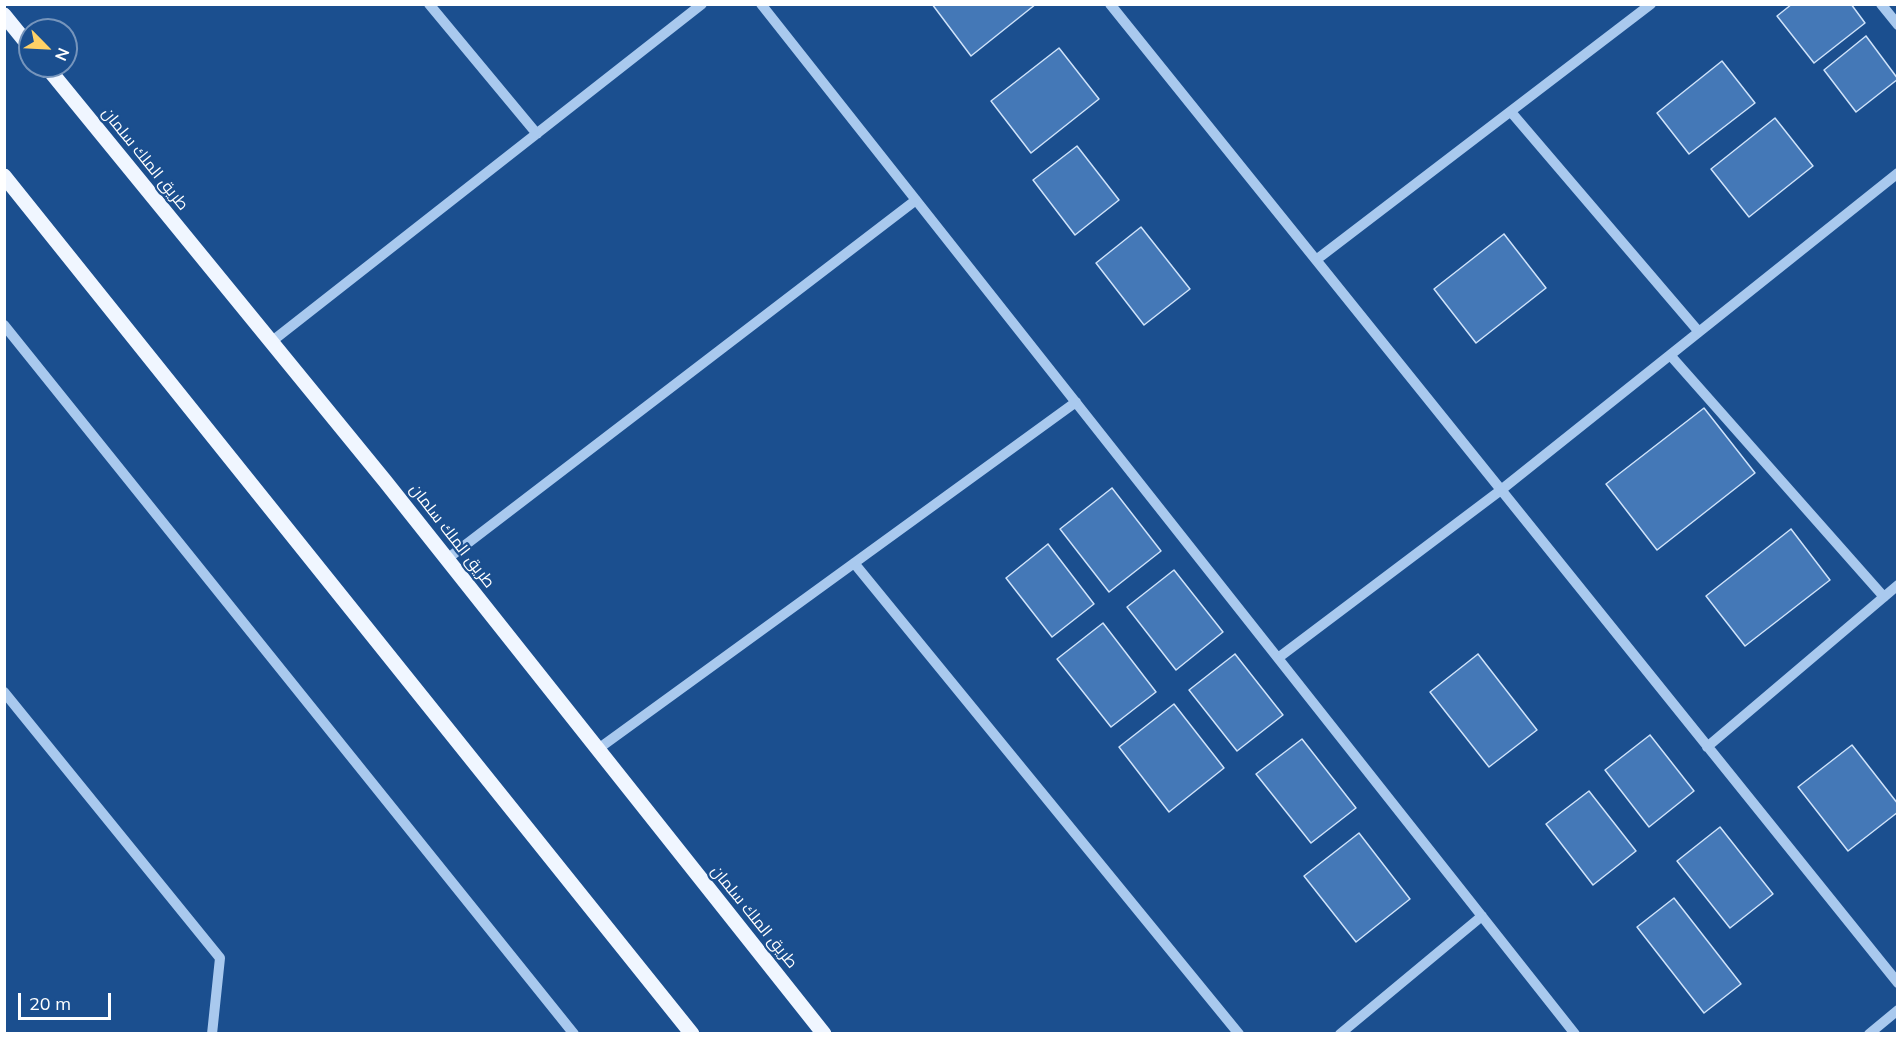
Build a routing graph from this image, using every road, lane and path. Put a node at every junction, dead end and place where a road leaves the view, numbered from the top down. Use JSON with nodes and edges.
{"nodes":[{"id":1,"x":429,"y":4,"type":"edge"},
{"id":2,"x":702,"y":4,"type":"edge"},
{"id":3,"x":761,"y":4,"type":"edge"},
{"id":4,"x":1110,"y":4,"type":"edge"},
{"id":5,"x":1651,"y":4,"type":"edge"},
{"id":6,"x":1881,"y":4,"type":"edge"},
{"id":7,"x":4,"y":15,"type":"edge"},
{"id":8,"x":1898,"y":25,"type":"edge"},
{"id":9,"x":18,"y":32,"type":"edge"},
{"id":10,"x":56,"y":78,"type":"edge"},
{"id":11,"x":1511,"y":112,"type":"junction"},
{"id":12,"x":537,"y":134,"type":"junction"},
{"id":13,"x":1898,"y":173,"type":"edge"},
{"id":14,"x":4,"y":176,"type":"edge"},
{"id":15,"x":916,"y":200,"type":"junction"},
{"id":16,"x":1316,"y":260,"type":"junction"},
{"id":17,"x":4,"y":325,"type":"edge"},
{"id":18,"x":1699,"y":332,"type":"junction"},
{"id":19,"x":271,"y":342,"type":"junction"},
{"id":20,"x":1670,"y":355,"type":"junction"},
{"id":21,"x":1076,"y":402,"type":"junction"},
{"id":22,"x":1501,"y":490,"type":"junction"},
{"id":23,"x":447,"y":559,"type":"junction"},
{"id":24,"x":854,"y":563,"type":"junction"},
{"id":25,"x":1898,"y":585,"type":"edge"},
{"id":26,"x":1884,"y":597,"type":"junction"},
{"id":27,"x":1278,"y":658,"type":"junction"},
{"id":28,"x":4,"y":692,"type":"edge"},
{"id":29,"x":1707,"y":747,"type":"junction"},
{"id":30,"x":598,"y":749,"type":"junction"},
{"id":31,"x":1482,"y":916,"type":"junction"},
{"id":32,"x":1898,"y":983,"type":"edge"},
{"id":33,"x":1898,"y":1010,"type":"edge"},
{"id":34,"x":213,"y":1034,"type":"edge"},
{"id":35,"x":574,"y":1034,"type":"edge"},
{"id":36,"x":692,"y":1034,"type":"edge"},
{"id":37,"x":824,"y":1034,"type":"edge"},
{"id":38,"x":1239,"y":1034,"type":"edge"},
{"id":39,"x":1340,"y":1034,"type":"edge"},
{"id":40,"x":1575,"y":1034,"type":"edge"},
{"id":41,"x":1869,"y":1034,"type":"edge"}],
"edges":[{"from":1,"to":12,"type":"street"},
{"from":2,"to":12,"type":"street"},
{"from":3,"to":15,"type":"street"},
{"from":4,"to":16,"type":"street"},
{"from":5,"to":11,"type":"street"},
{"from":6,"to":8,"type":"street"},
{"from":7,"to":9,"type":"main road"},
{"from":10,"to":19,"type":"main road","name":"طريق الملك سلمان"},
{"from":11,"to":16,"type":"street"},
{"from":11,"to":18,"type":"street"},
{"from":12,"to":19,"type":"street"},
{"from":13,"to":18,"type":"street"},
{"from":14,"to":36,"type":"main road"},
{"from":15,"to":21,"type":"street"},
{"from":15,"to":23,"type":"street"},
{"from":16,"to":22,"type":"street"},
{"from":17,"to":35,"type":"street"},
{"from":18,"to":20,"type":"street"},
{"from":19,"to":23,"type":"main road","name":"طريق الملك سلمان"},
{"from":20,"to":22,"type":"street"},
{"from":20,"to":26,"type":"street"},
{"from":21,"to":24,"type":"street"},
{"from":21,"to":27,"type":"street"},
{"from":22,"to":27,"type":"street"},
{"from":22,"to":29,"type":"street"},
{"from":23,"to":30,"type":"main road","name":"طريق الملك سلمان"},
{"from":24,"to":30,"type":"street"},
{"from":24,"to":38,"type":"street"},
{"from":25,"to":26,"type":"street"},
{"from":26,"to":29,"type":"street"},
{"from":27,"to":31,"type":"street"},
{"from":28,"to":34,"type":"street"},
{"from":29,"to":32,"type":"street"},
{"from":30,"to":37,"type":"main road","name":"طريق الملك سلمان"},
{"from":31,"to":39,"type":"street"},
{"from":31,"to":40,"type":"street"},
{"from":33,"to":41,"type":"street"}]}
